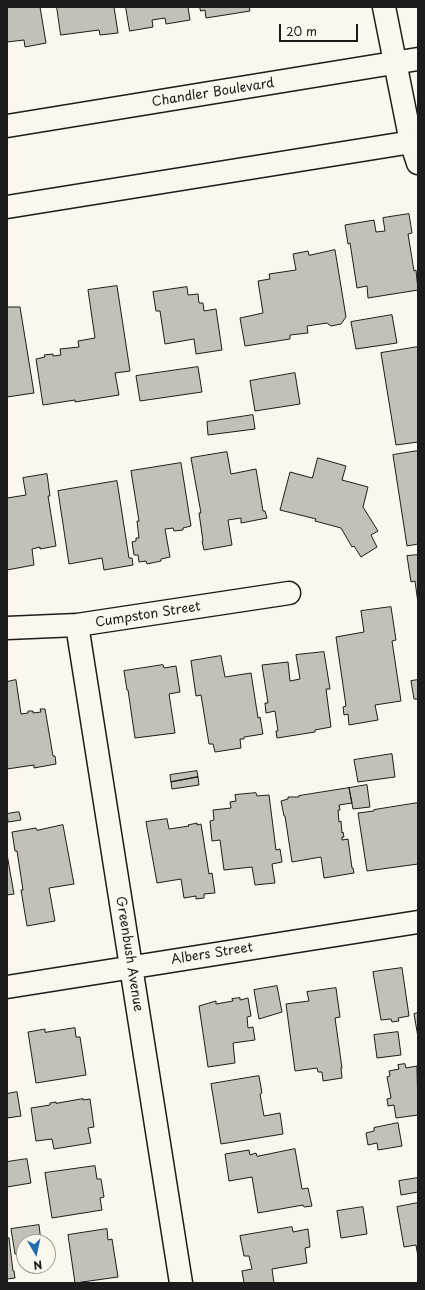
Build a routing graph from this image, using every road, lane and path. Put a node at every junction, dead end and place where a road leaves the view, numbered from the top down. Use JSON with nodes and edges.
{"nodes":[{"id":1,"x":384,"y":7,"type":"edge"},
{"id":2,"x":418,"y":59,"type":"edge"},
{"id":3,"x":395,"y":63,"type":"junction"},
{"id":4,"x":7,"y":126,"type":"edge"},
{"id":5,"x":415,"y":141,"type":"edge"},
{"id":6,"x":418,"y":164,"type":"edge"},
{"id":7,"x":7,"y":207,"type":"edge"},
{"id":8,"x":289,"y":593,"type":"dead end"},
{"id":9,"x":77,"y":625,"type":"junction"},
{"id":10,"x":7,"y":628,"type":"edge"},
{"id":11,"x":418,"y":922,"type":"edge"},
{"id":12,"x":131,"y":966,"type":"junction"},
{"id":13,"x":7,"y":986,"type":"edge"},
{"id":14,"x":181,"y":1283,"type":"edge"}],
"edges":[{"from":1,"to":3,"type":"street"},
{"from":2,"to":3,"type":"street","name":"Chandler Boulevard"},
{"from":3,"to":4,"type":"street","name":"Chandler Boulevard"},
{"from":3,"to":5,"type":"street"},
{"from":5,"to":6,"type":"street"},
{"from":5,"to":7,"type":"street"},
{"from":8,"to":9,"type":"street","name":"Cumpston Street"},
{"from":9,"to":10,"type":"street","name":"Cumpston Street"},
{"from":9,"to":12,"type":"street","name":"Greenbush Avenue"},
{"from":11,"to":12,"type":"street","name":"Albers Street"},
{"from":12,"to":13,"type":"street","name":"Albers Street"},
{"from":12,"to":14,"type":"street","name":"Greenbush Avenue"}]}
